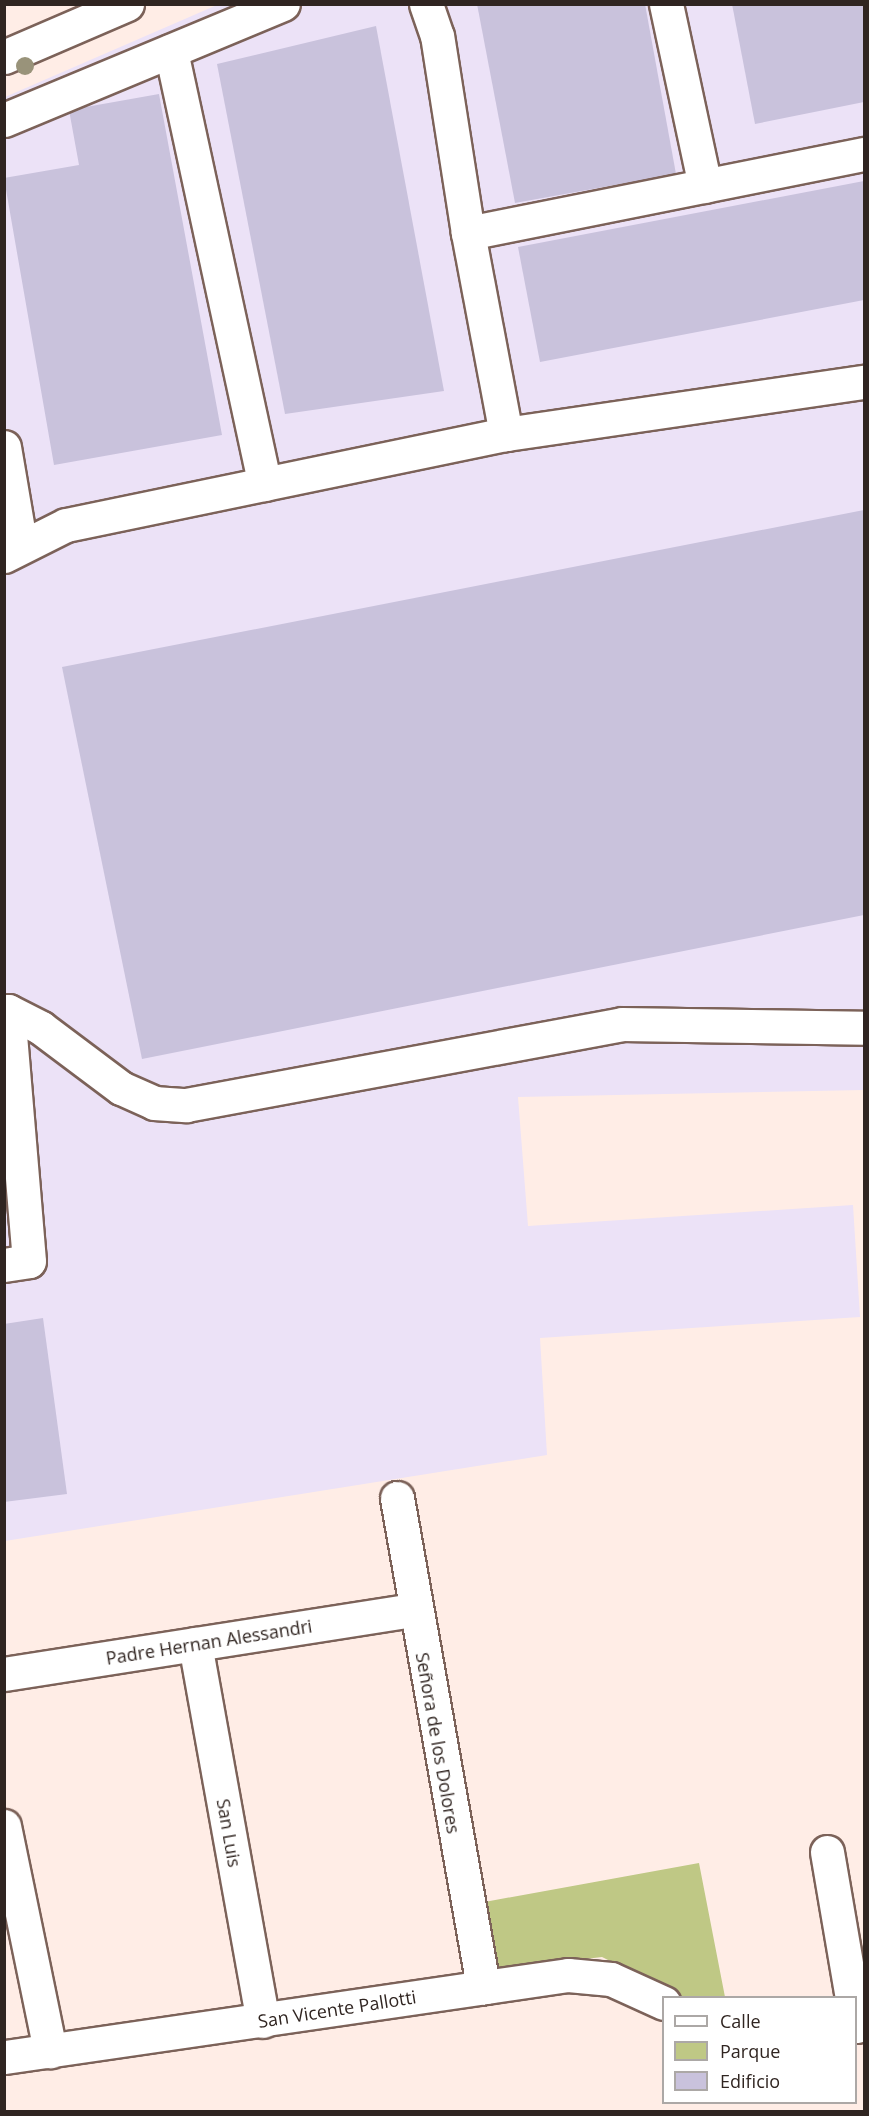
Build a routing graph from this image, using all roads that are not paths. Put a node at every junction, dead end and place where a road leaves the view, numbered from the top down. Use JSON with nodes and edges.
{"nodes":[{"id":1,"x":127,"y":4,"type":"edge"},
{"id":2,"x":283,"y":4,"type":"edge"},
{"id":3,"x":426,"y":4,"type":"edge"},
{"id":4,"x":666,"y":4,"type":"edge"},
{"id":5,"x":437,"y":20,"type":"edge"},
{"id":6,"x":171,"y":51,"type":"junction"},
{"id":7,"x":4,"y":57,"type":"edge"},
{"id":8,"x":4,"y":120,"type":"edge"},
{"id":9,"x":864,"y":154,"type":"edge"},
{"id":10,"x":705,"y":186,"type":"junction"},
{"id":11,"x":468,"y":233,"type":"junction"},
{"id":12,"x":864,"y":382,"type":"edge"},
{"id":13,"x":506,"y":434,"type":"junction"},
{"id":14,"x":4,"y":447,"type":"edge"},
{"id":15,"x":264,"y":484,"type":"junction"},
{"id":16,"x":13,"y":552,"type":"edge"},
{"id":17,"x":6,"y":1004,"type":"edge"},
{"id":18,"x":864,"y":1028,"type":"edge"},
{"id":19,"x":4,"y":1265,"type":"edge"},
{"id":20,"x":397,"y":1498,"type":"dead end"},
{"id":21,"x":414,"y":1610,"type":"junction"},
{"id":22,"x":195,"y":1644,"type":"junction"},
{"id":23,"x":4,"y":1674,"type":"edge"},
{"id":24,"x":4,"y":1826,"type":"edge"},
{"id":25,"x":827,"y":1852,"type":"dead end"},
{"id":26,"x":483,"y":1987,"type":"junction"},
{"id":27,"x":853,"y":1996,"type":"edge"},
{"id":28,"x":662,"y":2003,"type":"edge"},
{"id":29,"x":262,"y":2021,"type":"junction"},
{"id":30,"x":50,"y":2051,"type":"junction"},
{"id":31,"x":4,"y":2057,"type":"edge"}],
"edges":[{"from":1,"to":7,"type":"street"},
{"from":2,"to":6,"type":"street"},
{"from":3,"to":5,"type":"street"},
{"from":4,"to":10,"type":"street"},
{"from":5,"to":11,"type":"street"},
{"from":6,"to":8,"type":"street"},
{"from":6,"to":15,"type":"street"},
{"from":9,"to":10,"type":"street"},
{"from":10,"to":11,"type":"street"},
{"from":11,"to":13,"type":"street"},
{"from":12,"to":13,"type":"street"},
{"from":13,"to":15,"type":"street"},
{"from":14,"to":16,"type":"street"},
{"from":15,"to":16,"type":"street"},
{"from":17,"to":18,"type":"street"},
{"from":17,"to":19,"type":"street"},
{"from":20,"to":21,"type":"street","name":"Señora de los Dolores"},
{"from":21,"to":22,"type":"street","name":"Padre Hernan Alessandri"},
{"from":21,"to":26,"type":"street","name":"Señora de los Dolores"},
{"from":22,"to":23,"type":"street","name":"Padre Hernan Alessandri"},
{"from":22,"to":29,"type":"street","name":"San Luis"},
{"from":24,"to":30,"type":"street"},
{"from":25,"to":27,"type":"street"},
{"from":26,"to":28,"type":"street","name":"San Vicente Pallotti"},
{"from":26,"to":29,"type":"street","name":"San Vicente Pallotti"},
{"from":29,"to":30,"type":"street","name":"San Vicente Pallotti"},
{"from":30,"to":31,"type":"street","name":"San Vicente Pallotti"}]}
